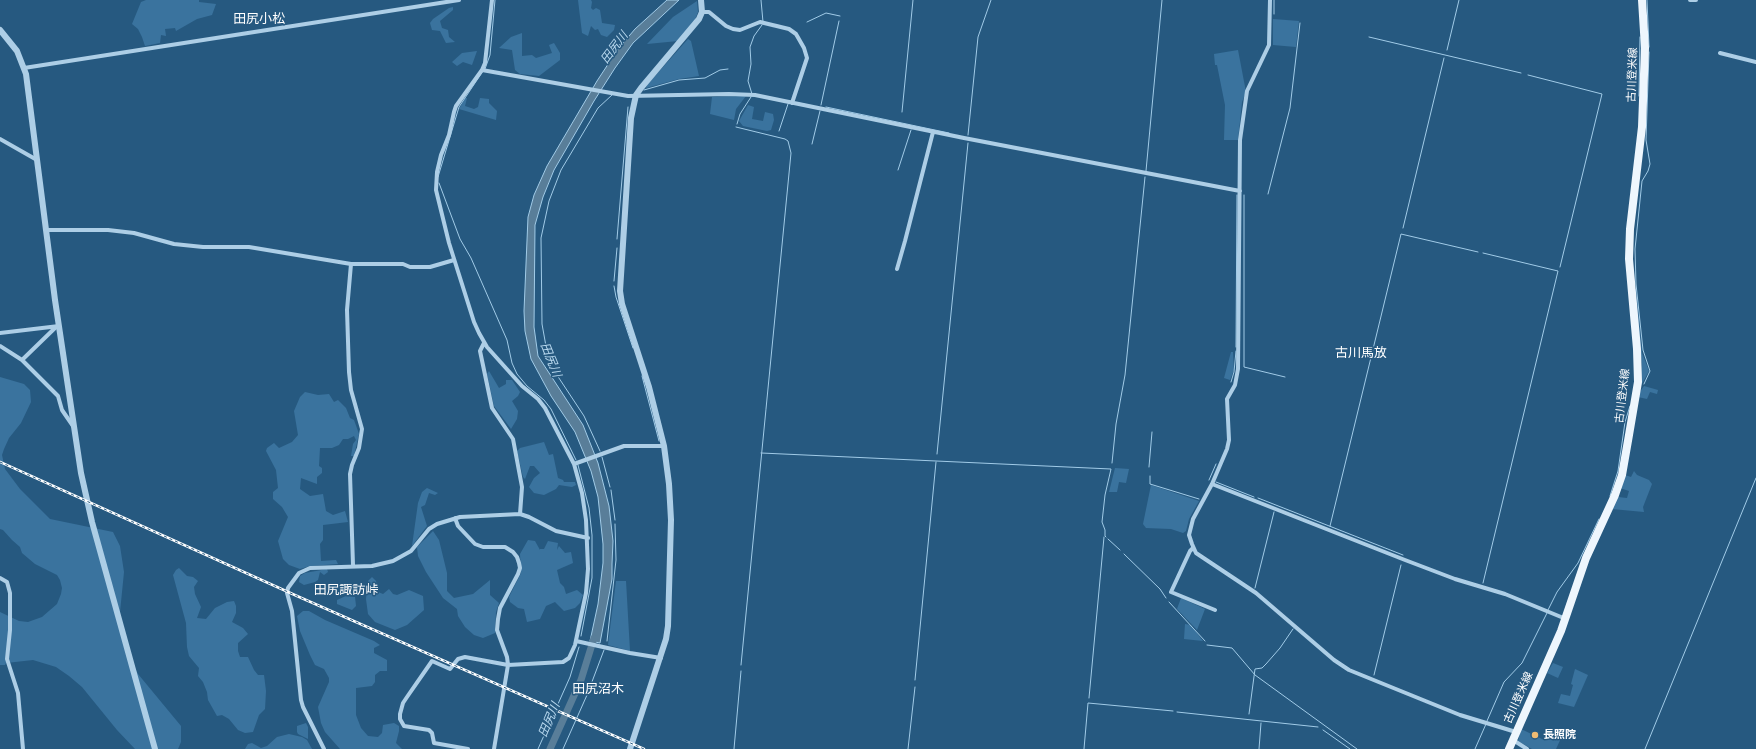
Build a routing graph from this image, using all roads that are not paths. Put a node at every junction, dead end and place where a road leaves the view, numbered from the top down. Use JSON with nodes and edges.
{"nodes":[{"id":1,"x":459,"y":0,"type":"edge"},
{"id":2,"x":492,"y":0,"type":"edge"},
{"id":3,"x":701,"y":0,"type":"edge"},
{"id":4,"x":1270,"y":0,"type":"edge"},
{"id":5,"x":1642,"y":0,"type":"edge"},
{"id":6,"x":1690,"y":0,"type":"edge"},
{"id":7,"x":1696,"y":0,"type":"edge"},
{"id":8,"x":702,"y":12,"type":"junction"},
{"id":9,"x":0,"y":30,"type":"edge"},
{"id":10,"x":1720,"y":52,"type":"dead end"},
{"id":11,"x":1756,"y":62,"type":"edge"},
{"id":12,"x":24,"y":68,"type":"junction"},
{"id":13,"x":483,"y":71,"type":"junction"},
{"id":14,"x":636,"y":95,"type":"junction"},
{"id":15,"x":792,"y":103,"type":"junction"},
{"id":16,"x":933,"y":132,"type":"junction"},
{"id":17,"x":0,"y":139,"type":"edge"},
{"id":18,"x":37,"y":160,"type":"junction"},
{"id":19,"x":1240,"y":191,"type":"junction"},
{"id":20,"x":46,"y":230,"type":"junction"},
{"id":21,"x":454,"y":260,"type":"junction"},
{"id":22,"x":351,"y":264,"type":"junction"},
{"id":23,"x":897,"y":269,"type":"dead end"},
{"id":24,"x":58,"y":326,"type":"junction"},
{"id":25,"x":0,"y":333,"type":"edge"},
{"id":26,"x":484,"y":343,"type":"junction"},
{"id":27,"x":0,"y":346,"type":"edge"},
{"id":28,"x":22,"y":360,"type":"junction"},
{"id":29,"x":74,"y":428,"type":"junction"},
{"id":30,"x":664,"y":446,"type":"junction"},
{"id":31,"x":574,"y":464,"type":"junction"},
{"id":32,"x":1212,"y":484,"type":"junction"},
{"id":33,"x":520,"y":514,"type":"junction"},
{"id":34,"x":454,"y":518,"type":"junction"},
{"id":35,"x":588,"y":538,"type":"junction"},
{"id":36,"x":1193,"y":548,"type":"junction"},
{"id":37,"x":353,"y":565,"type":"junction"},
{"id":38,"x":0,"y":578,"type":"edge"},
{"id":39,"x":1215,"y":610,"type":"dead end"},
{"id":40,"x":1566,"y":619,"type":"junction"},
{"id":41,"x":576,"y":641,"type":"junction"},
{"id":42,"x":661,"y":658,"type":"junction"},
{"id":43,"x":508,"y":665,"type":"junction"},
{"id":44,"x":1516,"y":732,"type":"junction"},
{"id":45,"x":1512,"y":740,"type":"junction"},
{"id":46,"x":23,"y":748,"type":"edge"},
{"id":47,"x":29,"y":749,"type":"edge"},
{"id":48,"x":154,"y":749,"type":"edge"},
{"id":49,"x":324,"y":749,"type":"edge"},
{"id":50,"x":468,"y":749,"type":"edge"},
{"id":51,"x":494,"y":749,"type":"edge"},
{"id":52,"x":630,"y":749,"type":"edge"},
{"id":53,"x":1509,"y":749,"type":"edge"},
{"id":54,"x":1527,"y":749,"type":"edge"}],
"edges":[{"from":1,"to":12,"type":"street"},
{"from":2,"to":13,"type":"street"},
{"from":3,"to":8,"type":"street"},
{"from":4,"to":19,"type":"street"},
{"from":5,"to":40,"type":"main road","name":"古川登米線"},
{"from":6,"to":7,"type":"street"},
{"from":8,"to":14,"type":"street"},
{"from":8,"to":15,"type":"street"},
{"from":9,"to":12,"type":"street"},
{"from":10,"to":11,"type":"street"},
{"from":12,"to":18,"type":"street"},
{"from":13,"to":14,"type":"street"},
{"from":13,"to":21,"type":"street"},
{"from":14,"to":15,"type":"street"},
{"from":14,"to":30,"type":"street"},
{"from":15,"to":16,"type":"street"},
{"from":16,"to":19,"type":"street"},
{"from":16,"to":23,"type":"street"},
{"from":17,"to":18,"type":"street"},
{"from":18,"to":20,"type":"street"},
{"from":19,"to":32,"type":"street"},
{"from":20,"to":22,"type":"street"},
{"from":20,"to":24,"type":"street"},
{"from":21,"to":22,"type":"street"},
{"from":21,"to":26,"type":"street"},
{"from":22,"to":37,"type":"street"},
{"from":24,"to":25,"type":"street"},
{"from":24,"to":28,"type":"street"},
{"from":24,"to":29,"type":"street"},
{"from":26,"to":31,"type":"street"},
{"from":26,"to":33,"type":"street"},
{"from":27,"to":28,"type":"street"},
{"from":28,"to":29,"type":"street"},
{"from":29,"to":48,"type":"street"},
{"from":30,"to":31,"type":"street"},
{"from":30,"to":42,"type":"street"},
{"from":31,"to":35,"type":"street"},
{"from":32,"to":36,"type":"street"},
{"from":32,"to":40,"type":"street"},
{"from":33,"to":34,"type":"street"},
{"from":33,"to":35,"type":"street"},
{"from":34,"to":37,"type":"street"},
{"from":34,"to":43,"type":"street"},
{"from":35,"to":41,"type":"street"},
{"from":36,"to":39,"type":"street"},
{"from":36,"to":44,"type":"street"},
{"from":37,"to":49,"type":"street"},
{"from":38,"to":46,"type":"street"},
{"from":40,"to":44,"type":"main road","name":"古川登米線"},
{"from":41,"to":42,"type":"street"},
{"from":41,"to":43,"type":"street"},
{"from":42,"to":52,"type":"street"},
{"from":43,"to":50,"type":"street"},
{"from":43,"to":51,"type":"street"},
{"from":44,"to":45,"type":"main road","name":"古川登米線"},
{"from":45,"to":53,"type":"main road","name":"古川登米線"},
{"from":45,"to":54,"type":"street"},
{"from":46,"to":47,"type":"street"}]}
